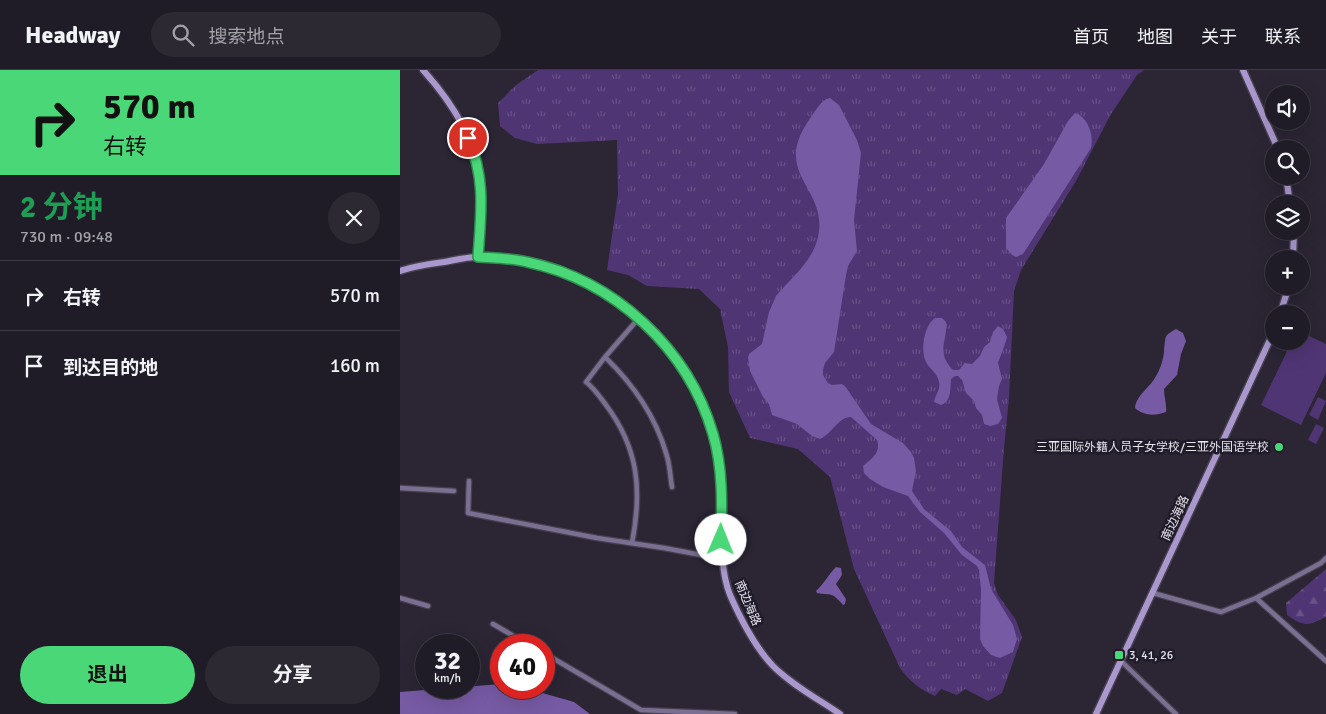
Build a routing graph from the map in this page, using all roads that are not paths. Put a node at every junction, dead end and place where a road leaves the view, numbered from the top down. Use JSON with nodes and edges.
{"nodes":[{"id":1,"x":423,"y":70,"type":"edge"},
{"id":2,"x":1243,"y":70,"type":"edge"},
{"id":3,"x":1274,"y":140,"type":"edge"},
{"id":4,"x":478,"y":257,"type":"junction"},
{"id":5,"x":400,"y":271,"type":"edge"},
{"id":6,"x":639,"y":318,"type":"junction"},
{"id":7,"x":1265,"y":350,"type":"edge"},
{"id":8,"x":605,"y":357,"type":"junction"},
{"id":9,"x":469,"y":481,"type":"dead end"},
{"id":10,"x":672,"y":487,"type":"dead end"},
{"id":11,"x":400,"y":488,"type":"edge"},
{"id":12,"x":454,"y":491,"type":"dead end"},
{"id":13,"x":632,"y":543,"type":"junction"},
{"id":14,"x":1326,"y":558,"type":"edge"},
{"id":15,"x":723,"y":560,"type":"junction"},
{"id":16,"x":1153,"y":593,"type":"junction"},
{"id":17,"x":400,"y":598,"type":"edge"},
{"id":18,"x":1256,"y":598,"type":"junction"},
{"id":19,"x":428,"y":606,"type":"dead end"},
{"id":20,"x":493,"y":624,"type":"dead end"},
{"id":21,"x":510,"y":634,"type":"edge"},
{"id":22,"x":555,"y":660,"type":"edge"},
{"id":23,"x":1120,"y":661,"type":"junction"},
{"id":24,"x":1326,"y":661,"type":"edge"},
{"id":25,"x":735,"y":714,"type":"edge"},
{"id":26,"x":840,"y":714,"type":"edge"},
{"id":27,"x":1096,"y":714,"type":"edge"},
{"id":28,"x":1176,"y":714,"type":"edge"}],
"edges":[{"from":1,"to":4,"type":"street"},
{"from":2,"to":3,"type":"street"},
{"from":4,"to":5,"type":"street","name":"南边海路"},
{"from":4,"to":6,"type":"street","name":"南边海路"},
{"from":6,"to":8,"type":"street"},
{"from":6,"to":15,"type":"street","name":"南边海路"},
{"from":7,"to":16,"type":"street","name":"南边海路"},
{"from":8,"to":10,"type":"street"},
{"from":8,"to":13,"type":"street"},
{"from":9,"to":13,"type":"street"},
{"from":11,"to":12,"type":"street"},
{"from":13,"to":15,"type":"street"},
{"from":14,"to":18,"type":"street"},
{"from":15,"to":26,"type":"street","name":"南边海路"},
{"from":16,"to":18,"type":"street"},
{"from":16,"to":23,"type":"street","name":"南边海路"},
{"from":17,"to":19,"type":"street"},
{"from":18,"to":24,"type":"street"},
{"from":20,"to":21,"type":"street"},
{"from":22,"to":25,"type":"street"},
{"from":23,"to":27,"type":"street","name":"南边海路"},
{"from":23,"to":28,"type":"street"}]}
